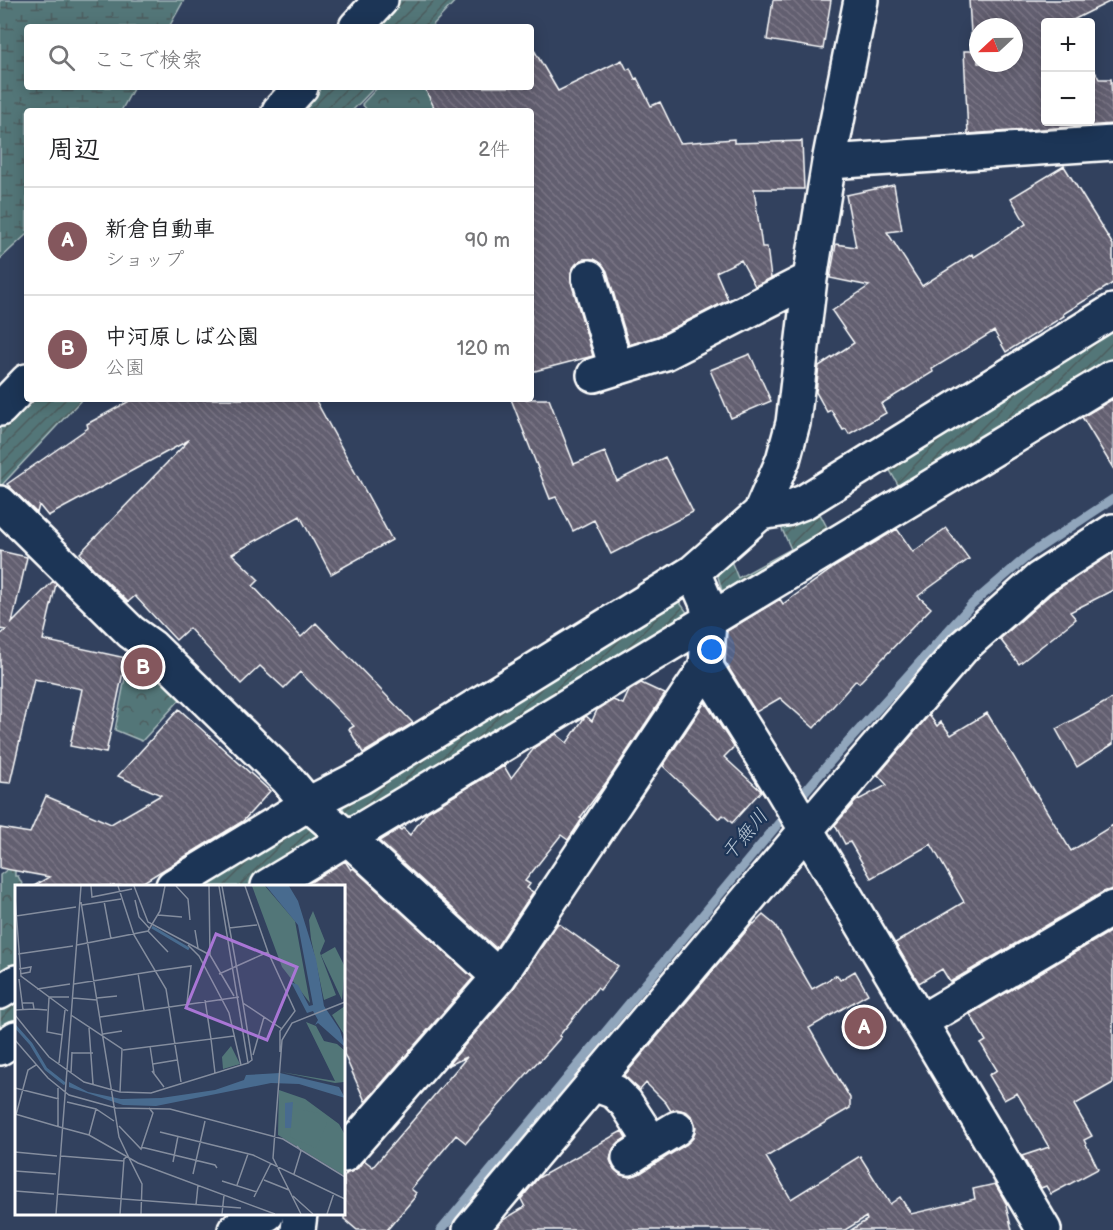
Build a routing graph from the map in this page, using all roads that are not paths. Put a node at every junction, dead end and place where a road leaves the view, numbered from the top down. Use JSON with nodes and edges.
{"nodes":[{"id":1,"x":381,"y":0,"type":"edge"},
{"id":2,"x":861,"y":0,"type":"edge"},
{"id":3,"x":359,"y":24,"type":"edge"},
{"id":4,"x":298,"y":90,"type":"edge"},
{"id":5,"x":282,"y":108,"type":"edge"},
{"id":6,"x":1113,"y":143,"type":"edge"},
{"id":7,"x":828,"y":162,"type":"junction"},
{"id":8,"x":589,"y":277,"type":"dead end"},
{"id":9,"x":810,"y":279,"type":"junction"},
{"id":10,"x":1113,"y":311,"type":"edge"},
{"id":11,"x":1113,"y":377,"type":"edge"},
{"id":12,"x":24,"y":384,"type":"edge"},
{"id":13,"x":0,"y":410,"type":"edge"},
{"id":14,"x":0,"y":503,"type":"edge"},
{"id":15,"x":760,"y":513,"type":"junction"},
{"id":16,"x":1113,"y":531,"type":"edge"},
{"id":17,"x":693,"y":572,"type":"junction"},
{"id":18,"x":709,"y":620,"type":"junction"},
{"id":19,"x":706,"y":667,"type":"junction"},
{"id":20,"x":308,"y":804,"type":"junction"},
{"id":21,"x":803,"y":826,"type":"junction"},
{"id":22,"x":348,"y":838,"type":"junction"},
{"id":23,"x":175,"y":885,"type":"edge"},
{"id":24,"x":270,"y":885,"type":"edge"},
{"id":25,"x":1113,"y":908,"type":"edge"},
{"id":26,"x":499,"y":977,"type":"junction"},
{"id":27,"x":15,"y":983,"type":"edge"},
{"id":28,"x":0,"y":992,"type":"edge"},
{"id":29,"x":920,"y":1022,"type":"junction"},
{"id":30,"x":15,"y":1039,"type":"edge"},
{"id":31,"x":0,"y":1048,"type":"edge"},
{"id":32,"x":593,"y":1084,"type":"junction"},
{"id":33,"x":653,"y":1143,"type":"dead end"},
{"id":34,"x":345,"y":1154,"type":"edge"},
{"id":35,"x":264,"y":1215,"type":"edge"},
{"id":36,"x":300,"y":1215,"type":"edge"},
{"id":37,"x":235,"y":1230,"type":"edge"},
{"id":38,"x":298,"y":1230,"type":"edge"},
{"id":39,"x":470,"y":1230,"type":"edge"},
{"id":40,"x":1044,"y":1230,"type":"edge"}],
"edges":[{"from":1,"to":3,"type":"street"},
{"from":2,"to":7,"type":"street"},
{"from":4,"to":5,"type":"street"},
{"from":6,"to":7,"type":"street"},
{"from":7,"to":9,"type":"street"},
{"from":8,"to":9,"type":"street"},
{"from":9,"to":15,"type":"street"},
{"from":10,"to":15,"type":"street"},
{"from":11,"to":18,"type":"street"},
{"from":12,"to":13,"type":"street"},
{"from":14,"to":20,"type":"street"},
{"from":15,"to":17,"type":"street"},
{"from":16,"to":21,"type":"street"},
{"from":17,"to":18,"type":"street"},
{"from":17,"to":20,"type":"street"},
{"from":18,"to":19,"type":"street"},
{"from":18,"to":22,"type":"street"},
{"from":19,"to":21,"type":"street"},
{"from":19,"to":26,"type":"street"},
{"from":20,"to":22,"type":"street"},
{"from":20,"to":23,"type":"street"},
{"from":21,"to":29,"type":"street"},
{"from":21,"to":32,"type":"street"},
{"from":22,"to":24,"type":"street"},
{"from":22,"to":26,"type":"street"},
{"from":25,"to":29,"type":"street"},
{"from":26,"to":34,"type":"street"},
{"from":27,"to":28,"type":"street"},
{"from":29,"to":40,"type":"street"},
{"from":30,"to":31,"type":"street"},
{"from":32,"to":33,"type":"street"},
{"from":32,"to":39,"type":"street"},
{"from":35,"to":37,"type":"street"},
{"from":36,"to":38,"type":"street"}]}
